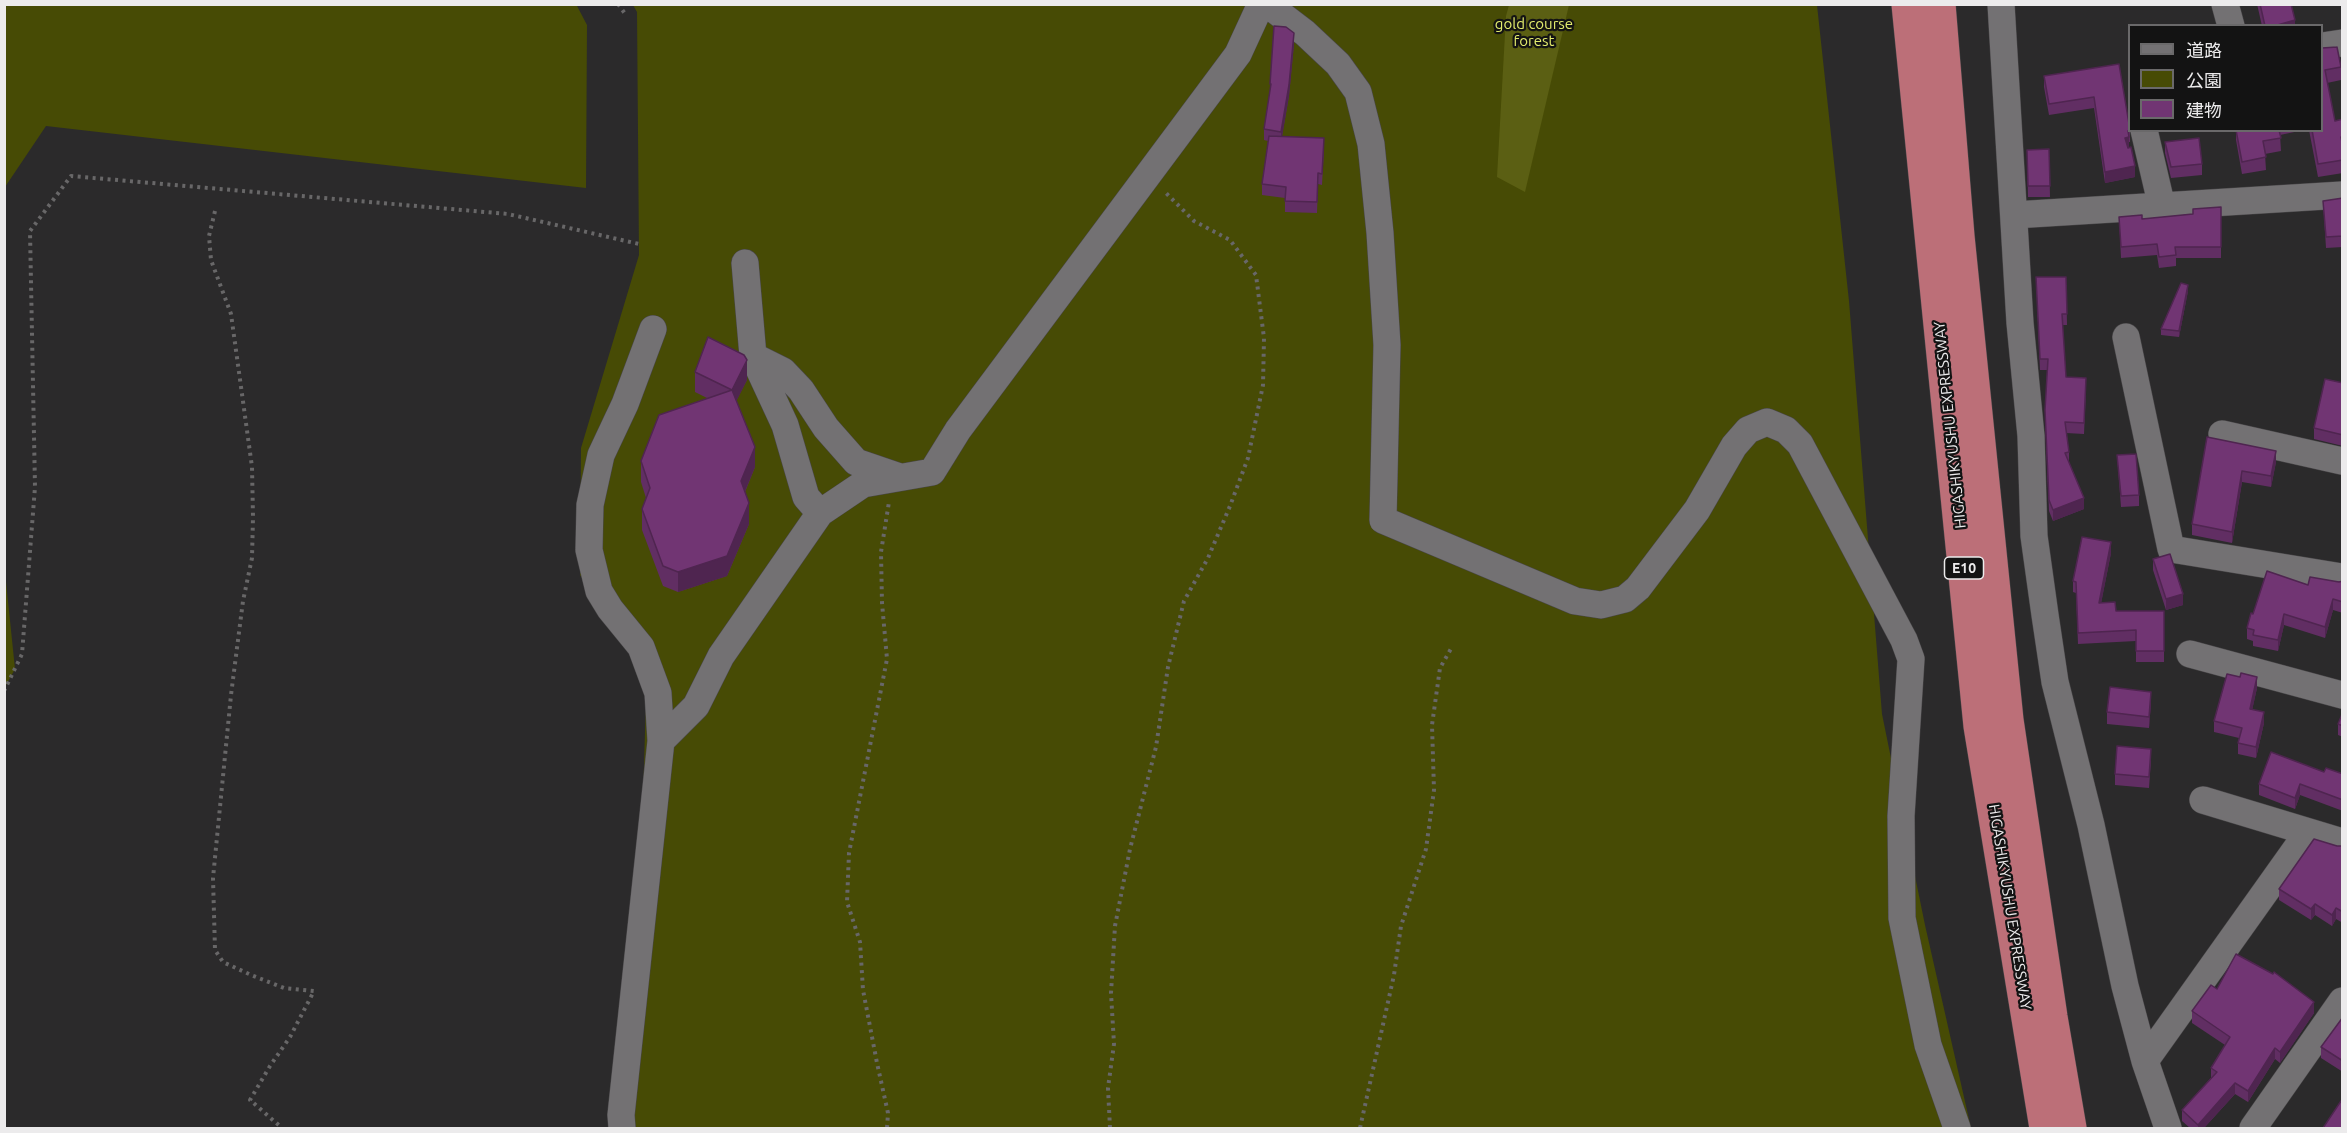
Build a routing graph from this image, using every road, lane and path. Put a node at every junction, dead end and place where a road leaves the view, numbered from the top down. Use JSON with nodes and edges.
{"nodes":[{"id":1,"x":618,"y":4,"type":"edge"},
{"id":2,"x":1261,"y":4,"type":"edge"},
{"id":3,"x":1267,"y":4,"type":"edge"},
{"id":4,"x":1908,"y":4,"type":"edge"},
{"id":5,"x":1940,"y":4,"type":"edge"},
{"id":6,"x":2001,"y":4,"type":"edge"},
{"id":7,"x":2225,"y":4,"type":"edge"},
{"id":8,"x":626,"y":15,"type":"dead end"},
{"id":9,"x":2230,"y":24,"type":"edge"},
{"id":10,"x":2343,"y":43,"type":"edge"},
{"id":11,"x":2323,"y":46,"type":"edge"},
{"id":12,"x":2144,"y":132,"type":"edge"},
{"id":13,"x":1149,"y":175,"type":"junction"},
{"id":14,"x":2343,"y":195,"type":"edge"},
{"id":15,"x":2162,"y":207,"type":"junction"},
{"id":16,"x":215,"y":211,"type":"dead end"},
{"id":17,"x":2014,"y":215,"type":"junction"},
{"id":18,"x":639,"y":244,"type":"dead end"},
{"id":19,"x":745,"y":263,"type":"dead end"},
{"id":20,"x":653,"y":329,"type":"dead end"},
{"id":21,"x":2126,"y":337,"type":"dead end"},
{"id":22,"x":753,"y":356,"type":"junction"},
{"id":23,"x":2222,"y":434,"type":"dead end"},
{"id":24,"x":2343,"y":461,"type":"edge"},
{"id":25,"x":904,"y":478,"type":"junction"},
{"id":26,"x":820,"y":513,"type":"junction"},
{"id":27,"x":2343,"y":577,"type":"edge"},
{"id":28,"x":1452,"y":647,"type":"dead end"},
{"id":29,"x":2190,"y":654,"type":"dead end"},
{"id":30,"x":4,"y":691,"type":"edge"},
{"id":31,"x":2343,"y":695,"type":"edge"},
{"id":32,"x":662,"y":741,"type":"junction"},
{"id":33,"x":2203,"y":800,"type":"dead end"},
{"id":34,"x":2308,"y":832,"type":"junction"},
{"id":35,"x":2343,"y":842,"type":"edge"},
{"id":36,"x":2343,"y":1001,"type":"edge"},
{"id":37,"x":2145,"y":1061,"type":"junction"},
{"id":38,"x":282,"y":1128,"type":"edge"},
{"id":39,"x":622,"y":1128,"type":"edge"},
{"id":40,"x":887,"y":1128,"type":"edge"},
{"id":41,"x":1110,"y":1128,"type":"edge"},
{"id":42,"x":1360,"y":1128,"type":"edge"},
{"id":43,"x":1957,"y":1128,"type":"edge"},
{"id":44,"x":2046,"y":1128,"type":"edge"},
{"id":45,"x":2070,"y":1128,"type":"edge"},
{"id":46,"x":2168,"y":1128,"type":"edge"},
{"id":47,"x":2253,"y":1128,"type":"edge"}],
"edges":[{"from":1,"to":8,"type":"path"},
{"from":2,"to":13,"type":"street"},
{"from":3,"to":43,"type":"street"},
{"from":4,"to":44,"type":"highway","name":"HIGASHIKYUSHU EXPRESSWAY","number":"E10"},
{"from":5,"to":45,"type":"highway","name":"HIGASHIKYUSHU EXPRESSWAY","number":"E10"},
{"from":6,"to":17,"type":"street"},
{"from":7,"to":9,"type":"street"},
{"from":10,"to":11,"type":"street"},
{"from":12,"to":15,"type":"street"},
{"from":13,"to":25,"type":"street"},
{"from":13,"to":41,"type":"path"},
{"from":14,"to":15,"type":"street"},
{"from":15,"to":17,"type":"street"},
{"from":16,"to":38,"type":"path"},
{"from":17,"to":37,"type":"street"},
{"from":18,"to":30,"type":"path"},
{"from":19,"to":22,"type":"street"},
{"from":20,"to":32,"type":"street"},
{"from":21,"to":27,"type":"street"},
{"from":22,"to":25,"type":"street"},
{"from":22,"to":26,"type":"street"},
{"from":23,"to":24,"type":"street"},
{"from":25,"to":26,"type":"street"},
{"from":25,"to":40,"type":"path"},
{"from":26,"to":32,"type":"street"},
{"from":28,"to":42,"type":"path"},
{"from":29,"to":31,"type":"street"},
{"from":32,"to":39,"type":"street"},
{"from":33,"to":34,"type":"street"},
{"from":34,"to":35,"type":"street"},
{"from":34,"to":37,"type":"street"},
{"from":36,"to":47,"type":"street"},
{"from":37,"to":46,"type":"street"}]}
